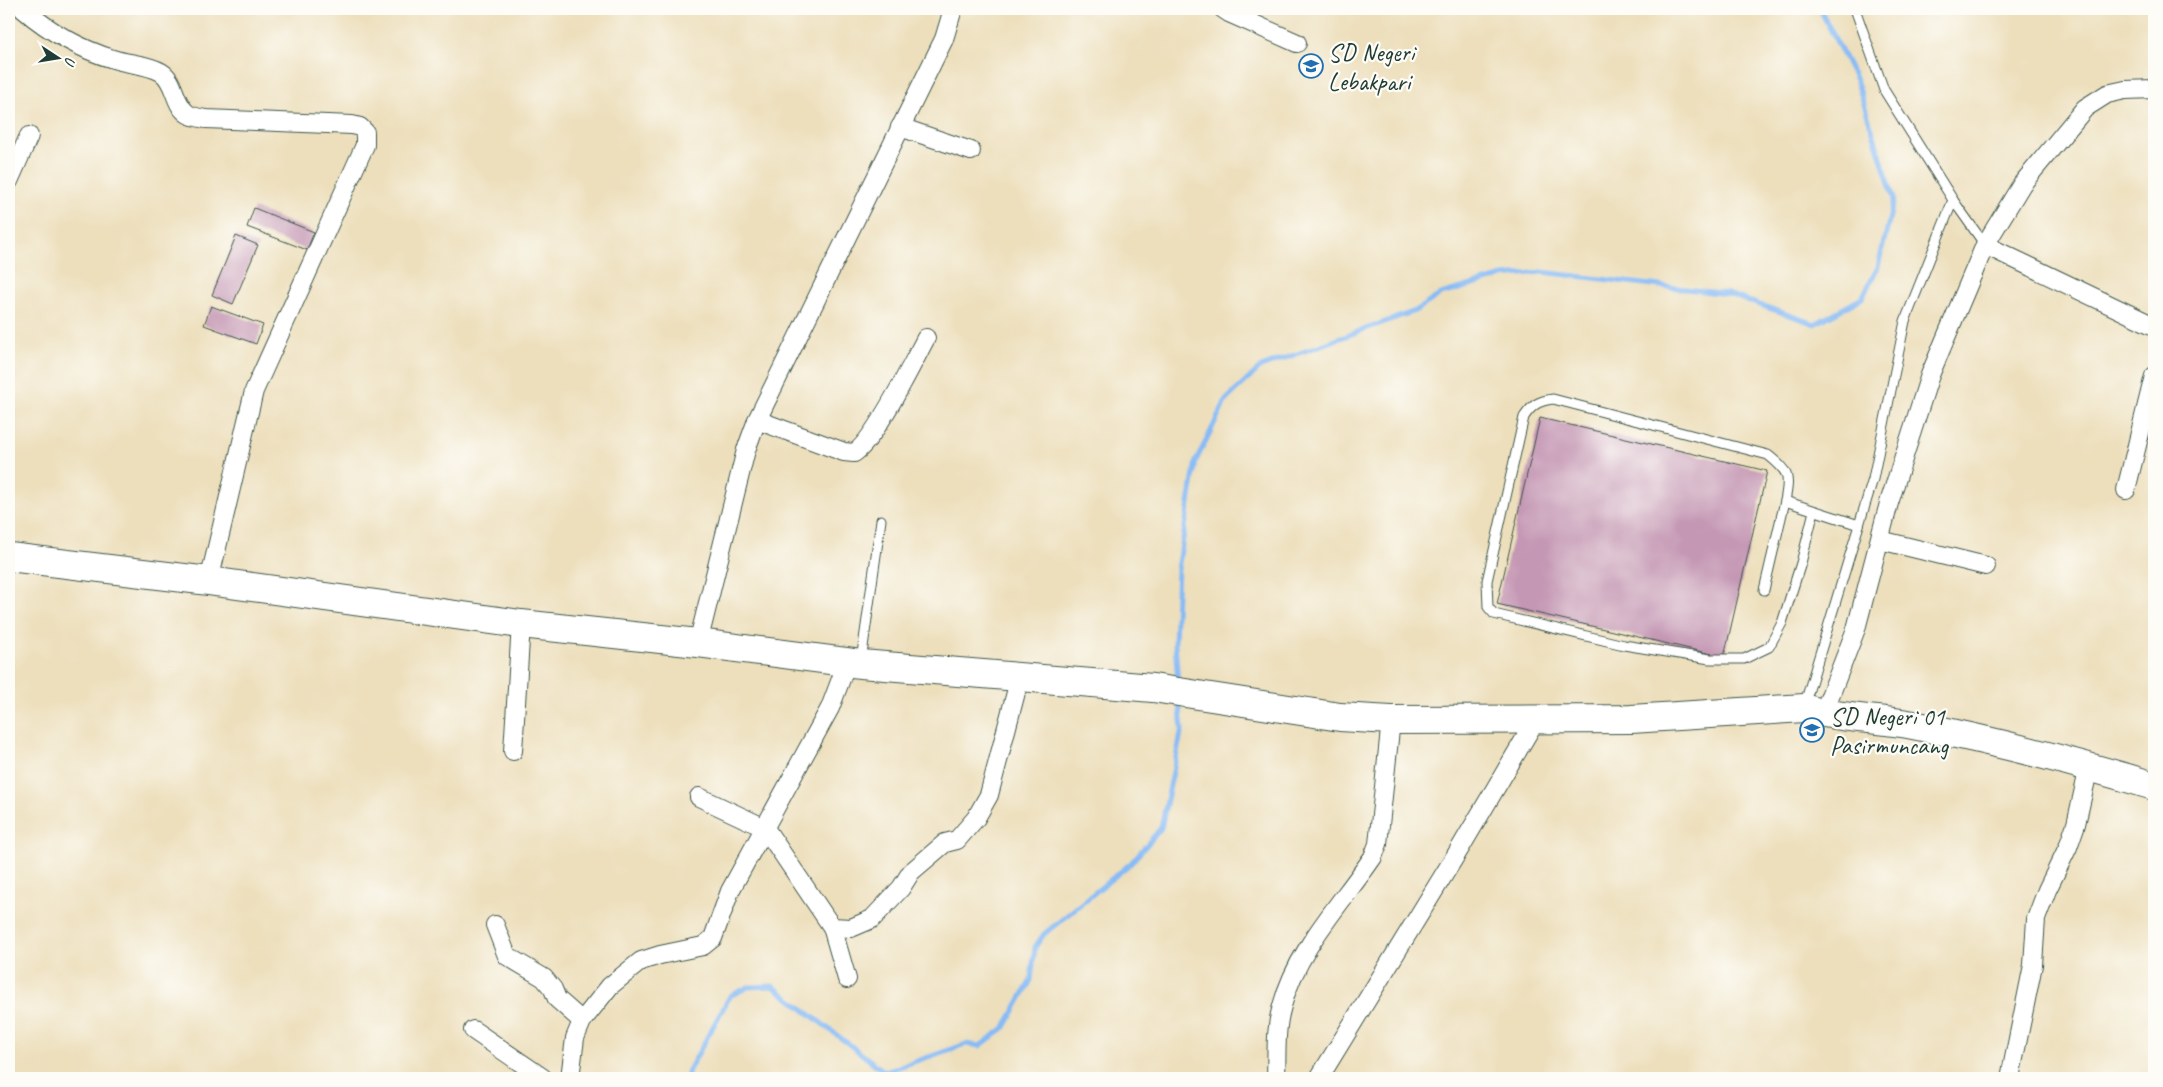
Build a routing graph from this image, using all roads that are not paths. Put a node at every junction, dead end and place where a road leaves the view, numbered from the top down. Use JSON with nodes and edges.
{"nodes":[{"id":1,"x":23,"y":9,"type":"edge"},
{"id":2,"x":953,"y":9,"type":"edge"},
{"id":3,"x":1223,"y":9,"type":"edge"},
{"id":4,"x":1855,"y":9,"type":"edge"},
{"id":5,"x":1297,"y":43,"type":"dead end"},
{"id":6,"x":2154,"y":89,"type":"edge"},
{"id":7,"x":900,"y":127,"type":"junction"},
{"id":8,"x":29,"y":136,"type":"dead end"},
{"id":9,"x":971,"y":151,"type":"dead end"},
{"id":10,"x":9,"y":181,"type":"edge"},
{"id":11,"x":1954,"y":200,"type":"junction"},
{"id":12,"x":1985,"y":245,"type":"junction"},
{"id":13,"x":2154,"y":326,"type":"edge"},
{"id":14,"x":926,"y":338,"type":"dead end"},
{"id":15,"x":2154,"y":376,"type":"edge"},
{"id":16,"x":756,"y":420,"type":"junction"},
{"id":17,"x":2126,"y":490,"type":"dead end"},
{"id":18,"x":1785,"y":501,"type":"junction"},
{"id":19,"x":1814,"y":511,"type":"junction"},
{"id":20,"x":881,"y":520,"type":"dead end"},
{"id":21,"x":1859,"y":525,"type":"junction"},
{"id":22,"x":1880,"y":540,"type":"junction"},
{"id":23,"x":9,"y":557,"type":"edge"},
{"id":24,"x":1986,"y":566,"type":"dead end"},
{"id":25,"x":210,"y":581,"type":"junction"},
{"id":26,"x":1764,"y":590,"type":"dead end"},
{"id":27,"x":521,"y":624,"type":"junction"},
{"id":28,"x":698,"y":643,"type":"junction"},
{"id":29,"x":854,"y":664,"type":"junction"},
{"id":30,"x":1020,"y":677,"type":"junction"},
{"id":31,"x":1813,"y":711,"type":"junction"},
{"id":32,"x":1537,"y":718,"type":"junction"},
{"id":33,"x":1391,"y":720,"type":"junction"},
{"id":34,"x":513,"y":751,"type":"dead end"},
{"id":35,"x":2089,"y":767,"type":"junction"},
{"id":36,"x":2154,"y":786,"type":"edge"},
{"id":37,"x":699,"y":797,"type":"dead end"},
{"id":38,"x":765,"y":828,"type":"junction"},
{"id":39,"x":495,"y":926,"type":"dead end"},
{"id":40,"x":832,"y":927,"type":"junction"},
{"id":41,"x":847,"y":979,"type":"dead end"},
{"id":42,"x":582,"y":1021,"type":"junction"},
{"id":43,"x":473,"y":1030,"type":"dead end"},
{"id":44,"x":543,"y":1078,"type":"edge"},
{"id":45,"x":570,"y":1078,"type":"edge"},
{"id":46,"x":1276,"y":1078,"type":"edge"},
{"id":47,"x":1319,"y":1078,"type":"edge"},
{"id":48,"x":2010,"y":1078,"type":"edge"}],
"edges":[{"from":1,"to":25,"type":"street"},
{"from":2,"to":7,"type":"street"},
{"from":3,"to":5,"type":"street"},
{"from":4,"to":11,"type":"lane"},
{"from":6,"to":12,"type":"street"},
{"from":7,"to":9,"type":"street"},
{"from":7,"to":16,"type":"street"},
{"from":8,"to":10,"type":"street"},
{"from":11,"to":12,"type":"lane"},
{"from":11,"to":21,"type":"lane"},
{"from":12,"to":13,"type":"street"},
{"from":12,"to":22,"type":"street"},
{"from":14,"to":16,"type":"street"},
{"from":15,"to":17,"type":"street"},
{"from":16,"to":28,"type":"street"},
{"from":18,"to":19,"type":"lane"},
{"from":18,"to":19,"type":"lane"},
{"from":18,"to":26,"type":"lane"},
{"from":19,"to":21,"type":"lane"},
{"from":20,"to":29,"type":"lane"},
{"from":21,"to":31,"type":"lane"},
{"from":22,"to":24,"type":"street"},
{"from":22,"to":31,"type":"street"},
{"from":23,"to":25,"type":"highway"},
{"from":25,"to":27,"type":"highway"},
{"from":27,"to":28,"type":"highway"},
{"from":27,"to":34,"type":"street"},
{"from":28,"to":29,"type":"highway"},
{"from":29,"to":30,"type":"highway"},
{"from":29,"to":38,"type":"street"},
{"from":30,"to":33,"type":"highway"},
{"from":30,"to":40,"type":"street"},
{"from":31,"to":32,"type":"highway"},
{"from":31,"to":35,"type":"highway"},
{"from":32,"to":33,"type":"highway"},
{"from":32,"to":47,"type":"street"},
{"from":33,"to":46,"type":"street"},
{"from":35,"to":36,"type":"highway"},
{"from":35,"to":48,"type":"street"},
{"from":37,"to":38,"type":"street"},
{"from":38,"to":40,"type":"street"},
{"from":38,"to":42,"type":"street"},
{"from":39,"to":42,"type":"street"},
{"from":40,"to":41,"type":"street"},
{"from":42,"to":45,"type":"street"},
{"from":43,"to":44,"type":"street"}]}
